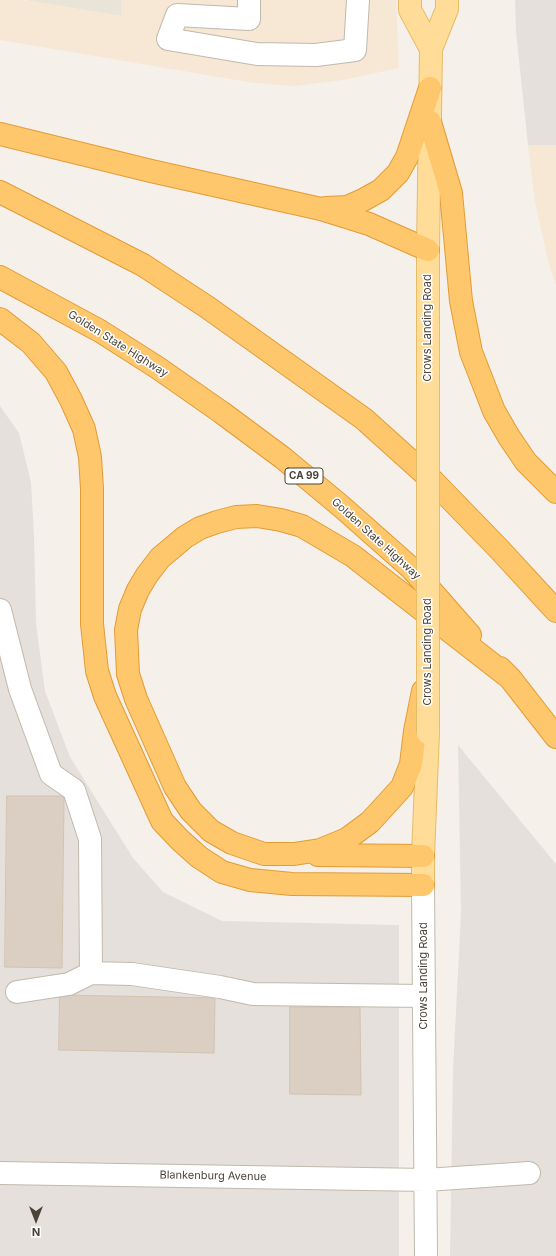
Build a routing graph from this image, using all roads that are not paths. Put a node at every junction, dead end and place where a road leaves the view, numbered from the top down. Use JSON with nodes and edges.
{"nodes":[{"id":1,"x":249,"y":0,"type":"edge"},
{"id":2,"x":358,"y":0,"type":"edge"},
{"id":3,"x":410,"y":0,"type":"edge"},
{"id":4,"x":447,"y":0,"type":"edge"},
{"id":5,"x":431,"y":49,"type":"junction"},
{"id":6,"x":430,"y":88,"type":"junction"},
{"id":7,"x":430,"y":122,"type":"junction"},
{"id":8,"x":0,"y":134,"type":"edge"},
{"id":9,"x":0,"y":192,"type":"edge"},
{"id":10,"x":321,"y":209,"type":"junction"},
{"id":11,"x":428,"y":250,"type":"junction"},
{"id":12,"x":0,"y":277,"type":"edge"},
{"id":13,"x":0,"y":319,"type":"edge"},
{"id":14,"x":556,"y":492,"type":"edge"},
{"id":15,"x":0,"y":610,"type":"edge"},
{"id":16,"x":556,"y":611,"type":"edge"},
{"id":17,"x":510,"y":678,"type":"junction"},
{"id":18,"x":421,"y":732,"type":"junction"},
{"id":19,"x":556,"y":737,"type":"edge"},
{"id":20,"x":294,"y":854,"type":"junction"},
{"id":21,"x":423,"y":856,"type":"junction"},
{"id":22,"x":423,"y":885,"type":"junction"},
{"id":23,"x":91,"y":973,"type":"junction"},
{"id":24,"x":17,"y":992,"type":"dead end"},
{"id":25,"x":424,"y":996,"type":"junction"},
{"id":26,"x":0,"y":1173,"type":"edge"},
{"id":27,"x":529,"y":1173,"type":"dead end"},
{"id":28,"x":426,"y":1180,"type":"junction"},
{"id":29,"x":426,"y":1256,"type":"edge"}],
"edges":[{"from":1,"to":2,"type":"street"},
{"from":3,"to":5,"type":"main road","name":"Crows Landing Road"},
{"from":4,"to":5,"type":"main road","name":"Crows Landing Road"},
{"from":5,"to":6,"type":"main road","name":"Crows Landing Road"},
{"from":6,"to":7,"type":"main road","name":"Crows Landing Road"},
{"from":6,"to":10,"type":"highway"},
{"from":7,"to":11,"type":"main road","name":"Crows Landing Road"},
{"from":7,"to":14,"type":"highway"},
{"from":8,"to":10,"type":"highway"},
{"from":9,"to":16,"type":"highway"},
{"from":10,"to":11,"type":"highway"},
{"from":11,"to":18,"type":"main road","name":"Crows Landing Road","bridge":true},
{"from":12,"to":17,"type":"highway","name":"Golden State Highway","number":"CA 99"},
{"from":13,"to":22,"type":"highway"},
{"from":15,"to":23,"type":"street"},
{"from":17,"to":19,"type":"highway","name":"Golden State Highway","number":"CA 99"},
{"from":17,"to":20,"type":"highway"},
{"from":18,"to":20,"type":"highway"},
{"from":18,"to":21,"type":"main road","name":"Crows Landing Road"},
{"from":20,"to":21,"type":"highway"},
{"from":21,"to":22,"type":"main road","name":"Crows Landing Road"},
{"from":22,"to":25,"type":"street","name":"Crows Landing Road"},
{"from":23,"to":24,"type":"street"},
{"from":23,"to":25,"type":"street"},
{"from":25,"to":28,"type":"street","name":"Crows Landing Road"},
{"from":26,"to":28,"type":"street","name":"Blankenburg Avenue"},
{"from":27,"to":28,"type":"street","name":"Blankenburg Avenue"},
{"from":28,"to":29,"type":"street","name":"Crows Landing Road"}]}
